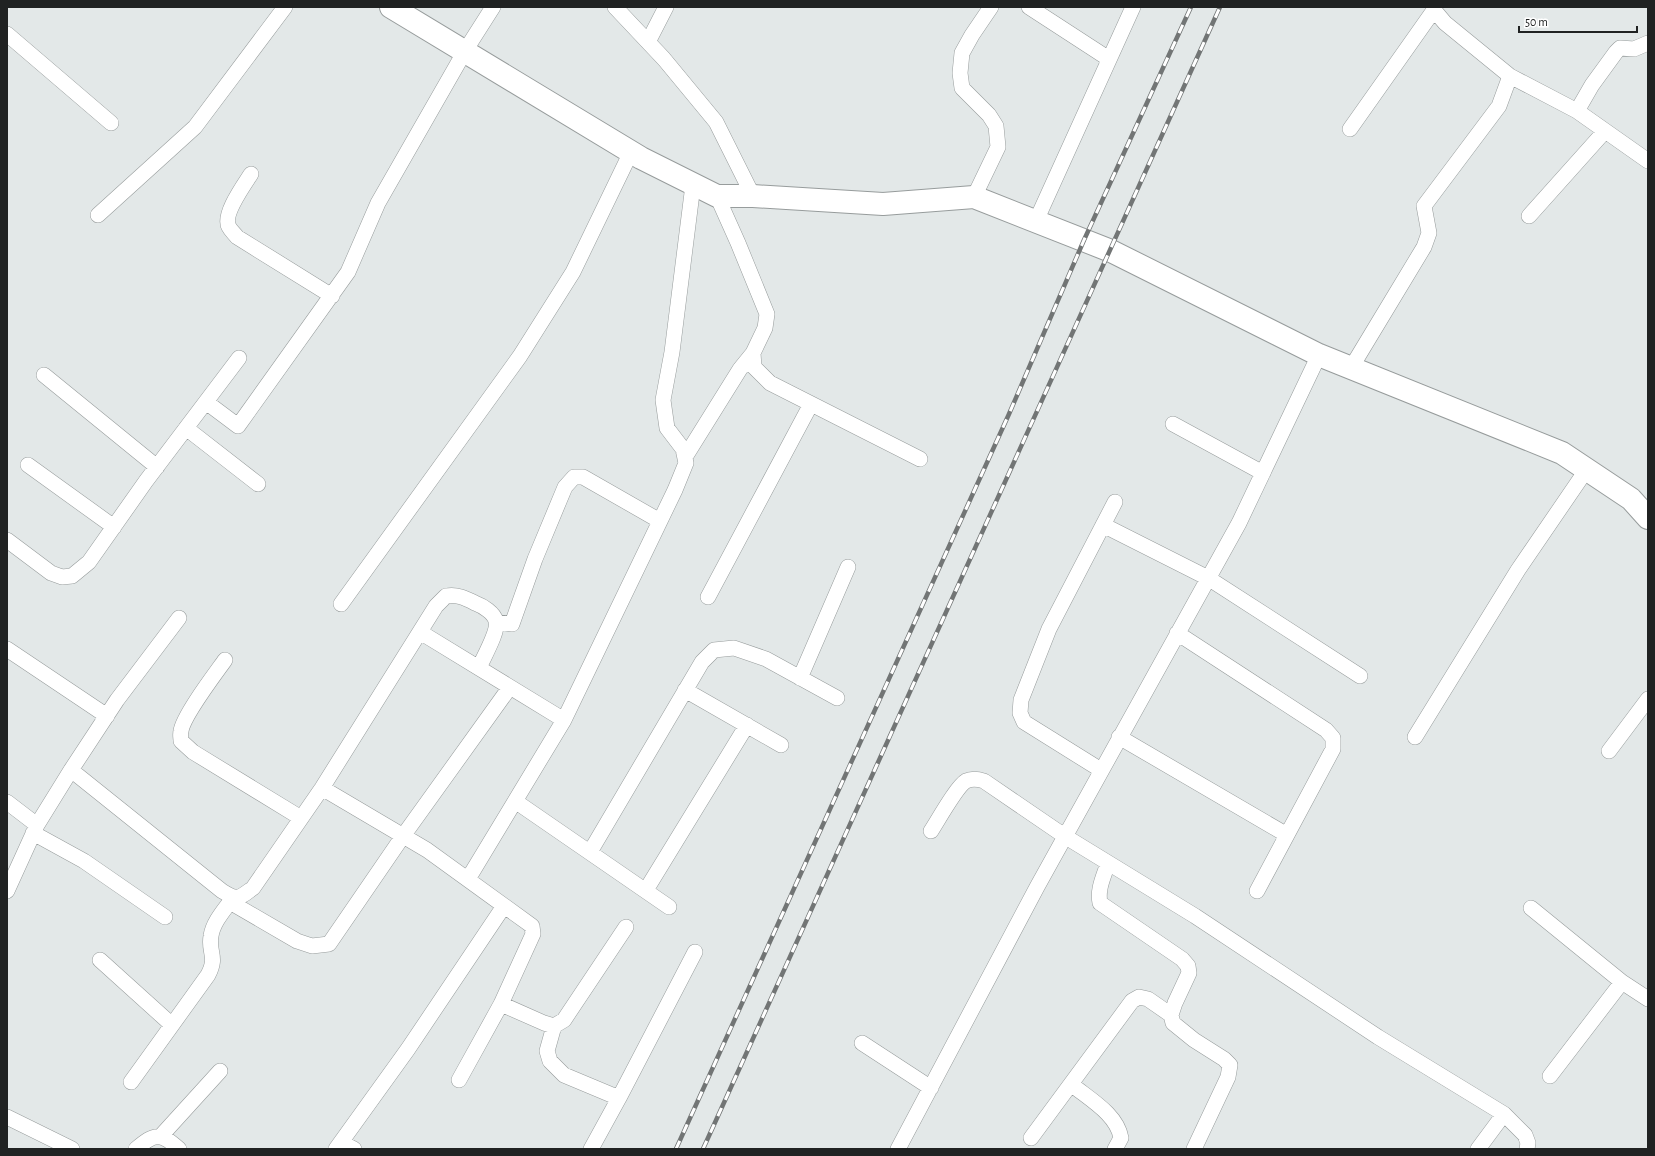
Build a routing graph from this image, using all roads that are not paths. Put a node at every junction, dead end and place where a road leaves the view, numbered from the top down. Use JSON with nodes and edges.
{"nodes":[{"id":1,"x":285,"y":7,"type":"edge"},
{"id":2,"x":391,"y":7,"type":"edge"},
{"id":3,"x":493,"y":7,"type":"edge"},
{"id":4,"x":615,"y":7,"type":"edge"},
{"id":5,"x":666,"y":7,"type":"edge"},
{"id":6,"x":991,"y":7,"type":"edge"},
{"id":7,"x":1029,"y":7,"type":"edge"},
{"id":8,"x":1133,"y":7,"type":"edge"},
{"id":9,"x":1435,"y":9,"type":"edge"},
{"id":10,"x":7,"y":34,"type":"edge"},
{"id":11,"x":648,"y":42,"type":"junction"},
{"id":12,"x":1648,"y":43,"type":"edge"},
{"id":13,"x":465,"y":52,"type":"junction"},
{"id":14,"x":1109,"y":59,"type":"junction"},
{"id":15,"x":1510,"y":76,"type":"junction"},
{"id":16,"x":1577,"y":111,"type":"junction"},
{"id":17,"x":111,"y":123,"type":"dead end"},
{"id":18,"x":1350,"y":129,"type":"dead end"},
{"id":19,"x":1605,"y":130,"type":"junction"},
{"id":20,"x":631,"y":152,"type":"junction"},
{"id":21,"x":1648,"y":161,"type":"edge"},
{"id":22,"x":251,"y":174,"type":"dead end"},
{"id":23,"x":693,"y":184,"type":"junction"},
{"id":24,"x":716,"y":196,"type":"junction"},
{"id":25,"x":753,"y":196,"type":"junction"},
{"id":26,"x":974,"y":197,"type":"junction"},
{"id":27,"x":98,"y":215,"type":"dead end"},
{"id":28,"x":1529,"y":216,"type":"dead end"},
{"id":29,"x":1036,"y":221,"type":"junction"},
{"id":30,"x":332,"y":296,"type":"junction"},
{"id":31,"x":753,"y":353,"type":"junction"},
{"id":32,"x":1319,"y":354,"type":"junction"},
{"id":33,"x":239,"y":358,"type":"dead end"},
{"id":34,"x":1351,"y":368,"type":"junction"},
{"id":35,"x":44,"y":374,"type":"dead end"},
{"id":36,"x":206,"y":402,"type":"junction"},
{"id":37,"x":811,"y":404,"type":"junction"},
{"id":38,"x":1173,"y":424,"type":"dead end"},
{"id":39,"x":186,"y":428,"type":"junction"},
{"id":40,"x":685,"y":455,"type":"junction"},
{"id":41,"x":920,"y":459,"type":"dead end"},
{"id":42,"x":28,"y":465,"type":"dead end"},
{"id":43,"x":157,"y":467,"type":"junction"},
{"id":44,"x":1587,"y":470,"type":"junction"},
{"id":45,"x":1262,"y":473,"type":"junction"},
{"id":46,"x":258,"y":484,"type":"dead end"},
{"id":47,"x":1115,"y":502,"type":"dead end"},
{"id":48,"x":1648,"y":518,"type":"edge"},
{"id":49,"x":660,"y":521,"type":"junction"},
{"id":50,"x":1103,"y":525,"type":"junction"},
{"id":51,"x":114,"y":527,"type":"junction"},
{"id":52,"x":7,"y":540,"type":"edge"},
{"id":53,"x":848,"y":567,"type":"dead end"},
{"id":54,"x":1208,"y":578,"type":"junction"},
{"id":55,"x":708,"y":597,"type":"dead end"},
{"id":56,"x":341,"y":604,"type":"dead end"},
{"id":57,"x":179,"y":618,"type":"dead end"},
{"id":58,"x":496,"y":622,"type":"junction"},
{"id":59,"x":420,"y":632,"type":"junction"},
{"id":60,"x":1177,"y":633,"type":"junction"},
{"id":61,"x":7,"y":649,"type":"edge"},
{"id":62,"x":226,"y":660,"type":"dead end"},
{"id":63,"x":479,"y":668,"type":"junction"},
{"id":64,"x":1360,"y":676,"type":"dead end"},
{"id":65,"x":800,"y":678,"type":"junction"},
{"id":66,"x":510,"y":687,"type":"junction"},
{"id":67,"x":685,"y":690,"type":"junction"},
{"id":68,"x":837,"y":698,"type":"dead end"},
{"id":69,"x":1648,"y":699,"type":"edge"},
{"id":70,"x":107,"y":716,"type":"junction"},
{"id":71,"x":564,"y":720,"type":"junction"},
{"id":72,"x":747,"y":725,"type":"junction"},
{"id":73,"x":1119,"y":737,"type":"junction"},
{"id":74,"x":1415,"y":737,"type":"dead end"},
{"id":75,"x":781,"y":745,"type":"dead end"},
{"id":76,"x":1609,"y":751,"type":"dead end"},
{"id":77,"x":71,"y":770,"type":"junction"},
{"id":78,"x":1101,"y":770,"type":"junction"},
{"id":79,"x":322,"y":788,"type":"junction"},
{"id":80,"x":515,"y":801,"type":"junction"},
{"id":81,"x":7,"y":802,"type":"edge"},
{"id":82,"x":301,"y":818,"type":"junction"},
{"id":83,"x":35,"y":829,"type":"junction"},
{"id":84,"x":931,"y":831,"type":"dead end"},
{"id":85,"x":1287,"y":835,"type":"junction"},
{"id":86,"x":403,"y":836,"type":"junction"},
{"id":87,"x":1066,"y":837,"type":"junction"},
{"id":88,"x":590,"y":852,"type":"junction"},
{"id":89,"x":1108,"y":863,"type":"junction"},
{"id":90,"x":468,"y":880,"type":"junction"},
{"id":91,"x":646,"y":890,"type":"junction"},
{"id":92,"x":7,"y":891,"type":"edge"},
{"id":93,"x":1257,"y":891,"type":"dead end"},
{"id":94,"x":232,"y":900,"type":"junction"},
{"id":95,"x":504,"y":906,"type":"junction"},
{"id":96,"x":669,"y":906,"type":"dead end"},
{"id":97,"x":1531,"y":908,"type":"dead end"},
{"id":98,"x":165,"y":917,"type":"dead end"},
{"id":99,"x":626,"y":926,"type":"dead end"},
{"id":100,"x":696,"y":952,"type":"dead end"},
{"id":101,"x":100,"y":960,"type":"dead end"},
{"id":102,"x":1622,"y":982,"type":"junction"},
{"id":103,"x":1648,"y":999,"type":"edge"},
{"id":104,"x":501,"y":1004,"type":"junction"},
{"id":105,"x":1171,"y":1015,"type":"junction"},
{"id":106,"x":172,"y":1025,"type":"junction"},
{"id":107,"x":554,"y":1026,"type":"junction"},
{"id":108,"x":862,"y":1043,"type":"dead end"},
{"id":109,"x":220,"y":1071,"type":"dead end"},
{"id":110,"x":1550,"y":1076,"type":"dead end"},
{"id":111,"x":459,"y":1080,"type":"dead end"},
{"id":112,"x":131,"y":1082,"type":"dead end"},
{"id":113,"x":1070,"y":1084,"type":"junction"},
{"id":114,"x":931,"y":1088,"type":"junction"},
{"id":115,"x":619,"y":1098,"type":"junction"},
{"id":116,"x":1504,"y":1114,"type":"junction"},
{"id":117,"x":9,"y":1121,"type":"edge"},
{"id":118,"x":160,"y":1137,"type":"junction"},
{"id":119,"x":1031,"y":1138,"type":"dead end"},
{"id":120,"x":344,"y":1147,"type":"edge"},
{"id":121,"x":72,"y":1149,"type":"edge"},
{"id":122,"x":136,"y":1149,"type":"edge"},
{"id":123,"x":179,"y":1149,"type":"edge"},
{"id":124,"x":591,"y":1149,"type":"edge"},
{"id":125,"x":898,"y":1149,"type":"edge"},
{"id":126,"x":1115,"y":1149,"type":"edge"},
{"id":127,"x":1194,"y":1149,"type":"edge"},
{"id":128,"x":1478,"y":1149,"type":"edge"},
{"id":129,"x":1527,"y":1149,"type":"edge"}],
"edges":[{"from":1,"to":27,"type":"street"},
{"from":2,"to":13,"type":"main road"},
{"from":3,"to":13,"type":"street"},
{"from":4,"to":11,"type":"street"},
{"from":5,"to":11,"type":"street"},
{"from":6,"to":26,"type":"street"},
{"from":7,"to":14,"type":"street"},
{"from":8,"to":14,"type":"street"},
{"from":9,"to":15,"type":"street"},
{"from":9,"to":18,"type":"street"},
{"from":10,"to":17,"type":"street"},
{"from":11,"to":25,"type":"street"},
{"from":12,"to":16,"type":"street"},
{"from":13,"to":20,"type":"main road"},
{"from":13,"to":30,"type":"street"},
{"from":14,"to":29,"type":"street"},
{"from":15,"to":16,"type":"street"},
{"from":15,"to":34,"type":"street"},
{"from":16,"to":19,"type":"street"},
{"from":19,"to":21,"type":"street"},
{"from":19,"to":28,"type":"street"},
{"from":20,"to":23,"type":"main road"},
{"from":20,"to":56,"type":"street"},
{"from":22,"to":30,"type":"street"},
{"from":23,"to":24,"type":"main road"},
{"from":23,"to":40,"type":"street"},
{"from":24,"to":25,"type":"main road"},
{"from":24,"to":31,"type":"street"},
{"from":25,"to":26,"type":"main road"},
{"from":26,"to":29,"type":"main road"},
{"from":29,"to":32,"type":"main road"},
{"from":30,"to":36,"type":"street"},
{"from":31,"to":37,"type":"street"},
{"from":31,"to":40,"type":"street"},
{"from":32,"to":34,"type":"main road"},
{"from":32,"to":45,"type":"street"},
{"from":33,"to":36,"type":"street"},
{"from":34,"to":44,"type":"main road"},
{"from":35,"to":43,"type":"street"},
{"from":36,"to":39,"type":"street"},
{"from":37,"to":41,"type":"street"},
{"from":37,"to":55,"type":"street"},
{"from":38,"to":45,"type":"street"},
{"from":39,"to":43,"type":"street"},
{"from":39,"to":46,"type":"street"},
{"from":40,"to":49,"type":"street"},
{"from":42,"to":51,"type":"street"},
{"from":43,"to":51,"type":"street"},
{"from":44,"to":48,"type":"main road"},
{"from":44,"to":74,"type":"street"},
{"from":45,"to":54,"type":"street"},
{"from":47,"to":50,"type":"street"},
{"from":49,"to":58,"type":"street"},
{"from":49,"to":71,"type":"street"},
{"from":50,"to":54,"type":"street"},
{"from":50,"to":78,"type":"street"},
{"from":51,"to":52,"type":"street"},
{"from":53,"to":65,"type":"street"},
{"from":54,"to":60,"type":"street"},
{"from":54,"to":64,"type":"street"},
{"from":57,"to":70,"type":"street"},
{"from":58,"to":59,"type":"street"},
{"from":58,"to":63,"type":"street"},
{"from":59,"to":63,"type":"street"},
{"from":59,"to":79,"type":"street"},
{"from":60,"to":73,"type":"street"},
{"from":60,"to":85,"type":"street"},
{"from":61,"to":70,"type":"street"},
{"from":62,"to":82,"type":"street"},
{"from":63,"to":66,"type":"street"},
{"from":65,"to":67,"type":"street"},
{"from":65,"to":68,"type":"street"},
{"from":66,"to":71,"type":"street"},
{"from":66,"to":86,"type":"street"},
{"from":67,"to":72,"type":"street"},
{"from":67,"to":88,"type":"street"},
{"from":69,"to":76,"type":"street"},
{"from":70,"to":77,"type":"street"},
{"from":71,"to":80,"type":"street"},
{"from":72,"to":75,"type":"street"},
{"from":72,"to":91,"type":"street"},
{"from":73,"to":78,"type":"street"},
{"from":73,"to":85,"type":"street"},
{"from":77,"to":83,"type":"street"},
{"from":77,"to":94,"type":"street"},
{"from":78,"to":87,"type":"street"},
{"from":79,"to":82,"type":"street"},
{"from":79,"to":86,"type":"street"},
{"from":80,"to":88,"type":"street"},
{"from":80,"to":90,"type":"street"},
{"from":81,"to":83,"type":"street"},
{"from":82,"to":94,"type":"street"},
{"from":83,"to":92,"type":"street"},
{"from":83,"to":98,"type":"street"},
{"from":84,"to":87,"type":"street"},
{"from":85,"to":93,"type":"street"},
{"from":86,"to":90,"type":"street"},
{"from":86,"to":94,"type":"street"},
{"from":87,"to":89,"type":"street"},
{"from":87,"to":114,"type":"street"},
{"from":88,"to":91,"type":"street"},
{"from":89,"to":105,"type":"street"},
{"from":89,"to":116,"type":"street"},
{"from":90,"to":95,"type":"street"},
{"from":91,"to":96,"type":"street"},
{"from":94,"to":106,"type":"street"},
{"from":95,"to":104,"type":"street"},
{"from":95,"to":120,"type":"street"},
{"from":97,"to":102,"type":"street"},
{"from":99,"to":107,"type":"street"},
{"from":100,"to":115,"type":"street"},
{"from":101,"to":106,"type":"street"},
{"from":102,"to":103,"type":"street"},
{"from":102,"to":110,"type":"street"},
{"from":104,"to":107,"type":"street"},
{"from":104,"to":111,"type":"street"},
{"from":105,"to":113,"type":"street"},
{"from":105,"to":127,"type":"street"},
{"from":106,"to":112,"type":"street"},
{"from":107,"to":115,"type":"street"},
{"from":108,"to":114,"type":"street"},
{"from":109,"to":118,"type":"street"},
{"from":113,"to":119,"type":"street"},
{"from":113,"to":126,"type":"street"},
{"from":114,"to":125,"type":"street"},
{"from":115,"to":124,"type":"street"},
{"from":116,"to":128,"type":"street"},
{"from":116,"to":129,"type":"street"},
{"from":117,"to":121,"type":"street"},
{"from":118,"to":122,"type":"street"},
{"from":118,"to":123,"type":"street"}]}
